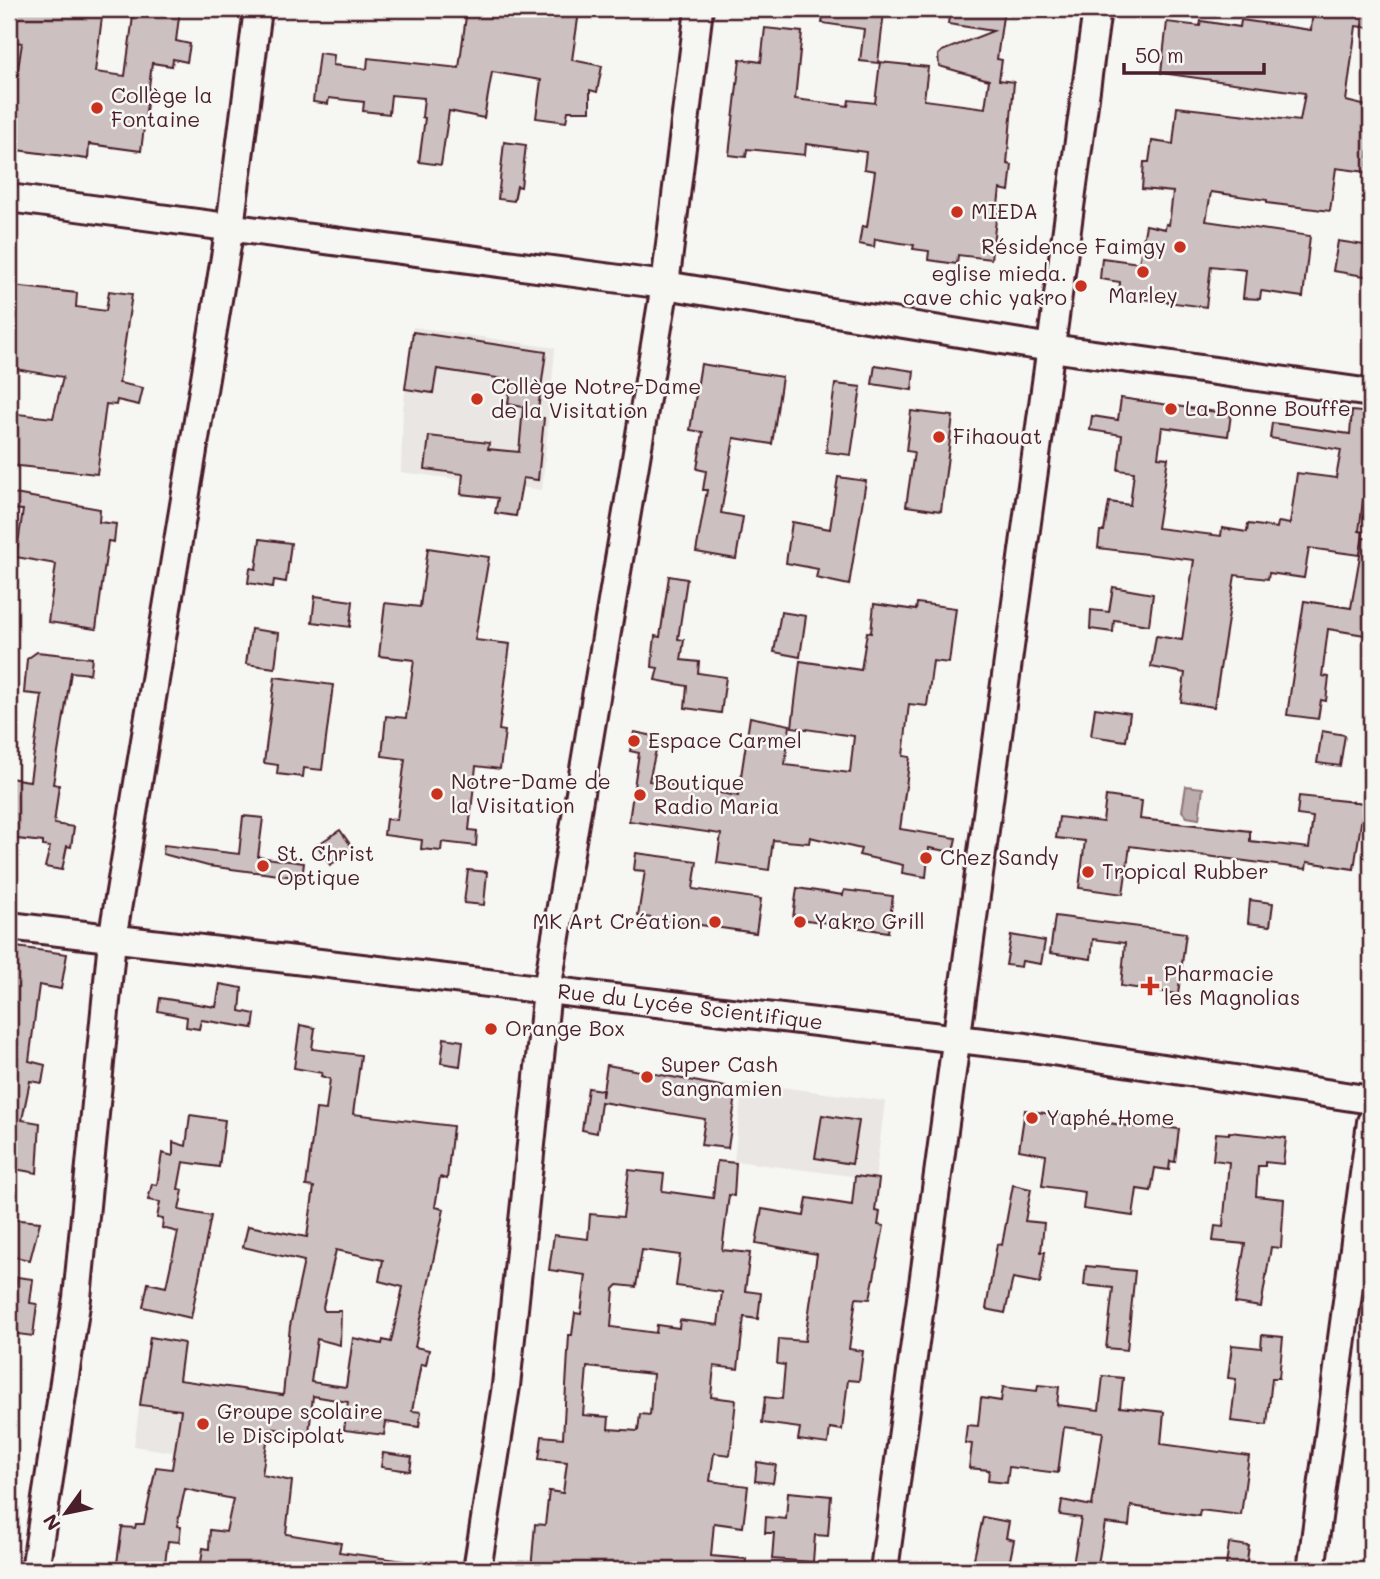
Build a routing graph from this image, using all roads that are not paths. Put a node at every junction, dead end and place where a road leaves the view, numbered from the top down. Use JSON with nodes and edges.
{"nodes":[{"id":1,"x":258,"y":9,"type":"edge"},
{"id":2,"x":699,"y":9,"type":"edge"},
{"id":3,"x":1097,"y":9,"type":"edge"},
{"id":4,"x":9,"y":198,"type":"edge"},
{"id":5,"x":230,"y":227,"type":"junction"},
{"id":6,"x":665,"y":285,"type":"junction"},
{"id":7,"x":1051,"y":348,"type":"junction"},
{"id":8,"x":1371,"y":393,"type":"edge"},
{"id":9,"x":9,"y":926,"type":"edge"},
{"id":10,"x":112,"y":940,"type":"junction"},
{"id":11,"x":547,"y":990,"type":"junction"},
{"id":12,"x":958,"y":1040,"type":"junction"},
{"id":13,"x":1371,"y":1100,"type":"edge"},
{"id":14,"x":1371,"y":1122,"type":"edge"},
{"id":15,"x":35,"y":1570,"type":"edge"},
{"id":16,"x":477,"y":1570,"type":"edge"},
{"id":17,"x":884,"y":1570,"type":"edge"},
{"id":18,"x":1311,"y":1570,"type":"edge"}],
"edges":[{"from":1,"to":5,"type":"street"},
{"from":2,"to":6,"type":"street"},
{"from":3,"to":7,"type":"street"},
{"from":4,"to":5,"type":"street"},
{"from":5,"to":6,"type":"street"},
{"from":5,"to":10,"type":"street"},
{"from":6,"to":7,"type":"street"},
{"from":6,"to":11,"type":"street"},
{"from":7,"to":8,"type":"street"},
{"from":7,"to":12,"type":"street"},
{"from":9,"to":10,"type":"street","name":"Rue du Lycée Scientifique"},
{"from":10,"to":11,"type":"street","name":"Rue du Lycée Scientifique"},
{"from":10,"to":15,"type":"street"},
{"from":11,"to":12,"type":"street","name":"Rue du Lycée Scientifique"},
{"from":11,"to":16,"type":"street"},
{"from":12,"to":13,"type":"street","name":"Rue du Lycée Scientifique"},
{"from":12,"to":17,"type":"street"},
{"from":14,"to":18,"type":"street"}]}
